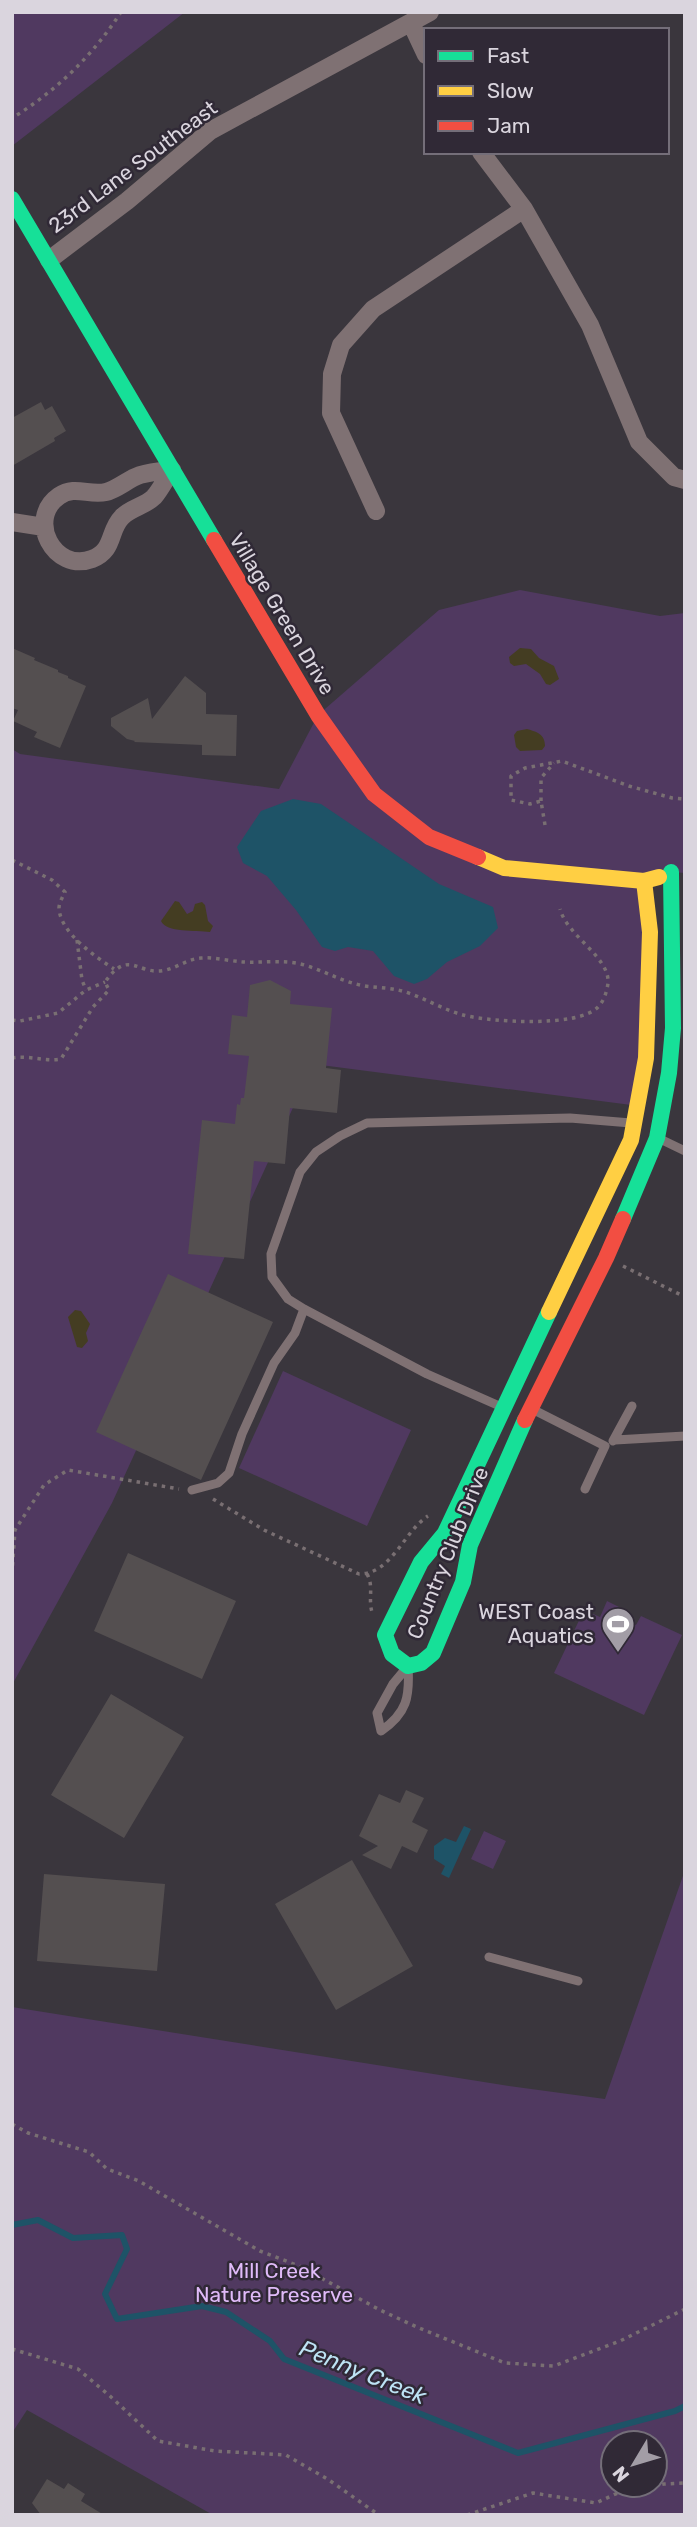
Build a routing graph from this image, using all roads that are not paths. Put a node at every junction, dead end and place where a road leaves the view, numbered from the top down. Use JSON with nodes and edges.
{"nodes":[{"id":1,"x":430,"y":12,"type":"edge"},
{"id":2,"x":411,"y":23,"type":"junction"},
{"id":3,"x":424,"y":51,"type":"edge"},
{"id":4,"x":483,"y":154,"type":"edge"},
{"id":5,"x":12,"y":199,"type":"edge"},
{"id":6,"x":524,"y":209,"type":"junction"},
{"id":7,"x":48,"y":260,"type":"junction"},
{"id":8,"x":172,"y":470,"type":"junction"},
{"id":9,"x":680,"y":478,"type":"edge"},
{"id":10,"x":376,"y":511,"type":"dead end"},
{"id":11,"x":12,"y":522,"type":"edge"},
{"id":12,"x":44,"y":527,"type":"junction"},
{"id":13,"x":678,"y":873,"type":"edge"},
{"id":14,"x":645,"y":881,"type":"junction"},
{"id":15,"x":678,"y":896,"type":"edge"},
{"id":16,"x":635,"y":1123,"type":"junction"},
{"id":17,"x":657,"y":1138,"type":"junction"},
{"id":18,"x":685,"y":1151,"type":"edge"},
{"id":19,"x":304,"y":1309,"type":"junction"},
{"id":20,"x":632,"y":1406,"type":"dead end"},
{"id":21,"x":505,"y":1408,"type":"junction"},
{"id":22,"x":530,"y":1408,"type":"junction"},
{"id":23,"x":685,"y":1436,"type":"edge"},
{"id":24,"x":615,"y":1440,"type":"junction"},
{"id":25,"x":605,"y":1446,"type":"junction"},
{"id":26,"x":585,"y":1489,"type":"dead end"},
{"id":27,"x":192,"y":1490,"type":"road end"},
{"id":28,"x":408,"y":1666,"type":"junction"},
{"id":29,"x":489,"y":1957,"type":"dead end"},
{"id":30,"x":578,"y":1981,"type":"dead end"}],
"edges":[{"from":1,"to":2,"type":"street","name":"23rd Lane Southeast"},
{"from":2,"to":3,"type":"street"},
{"from":2,"to":7,"type":"street","name":"23rd Lane Southeast"},
{"from":4,"to":6,"type":"street"},
{"from":5,"to":7,"type":"street","name":"Village Green Drive"},
{"from":6,"to":9,"type":"street"},
{"from":6,"to":10,"type":"street"},
{"from":7,"to":8,"type":"street","name":"Village Green Drive"},
{"from":8,"to":12,"type":"street"},
{"from":8,"to":12,"type":"street"},
{"from":8,"to":14,"type":"street","name":"Village Green Drive"},
{"from":11,"to":12,"type":"street"},
{"from":13,"to":14,"type":"street","name":"Village Green Drive"},
{"from":13,"to":15,"type":"street","name":"Country Club Drive"},
{"from":14,"to":15,"type":"street","name":"Village Green Drive"},
{"from":14,"to":16,"type":"street","name":"Country Club Drive"},
{"from":15,"to":17,"type":"street","name":"Country Club Drive"},
{"from":16,"to":17,"type":"lane"},
{"from":16,"to":19,"type":"lane"},
{"from":16,"to":21,"type":"street","name":"Country Club Drive"},
{"from":17,"to":18,"type":"lane"},
{"from":17,"to":22,"type":"street","name":"Country Club Drive"},
{"from":19,"to":21,"type":"lane"},
{"from":19,"to":27,"type":"lane"},
{"from":20,"to":24,"type":"lane"},
{"from":21,"to":22,"type":"lane"},
{"from":21,"to":28,"type":"street","name":"Country Club Drive"},
{"from":22,"to":25,"type":"lane"},
{"from":22,"to":28,"type":"street","name":"Country Club Drive"},
{"from":23,"to":24,"type":"lane"},
{"from":24,"to":25,"type":"lane"},
{"from":25,"to":26,"type":"lane"},
{"from":28,"to":28,"type":"lane"},
{"from":29,"to":30,"type":"lane"}]}
